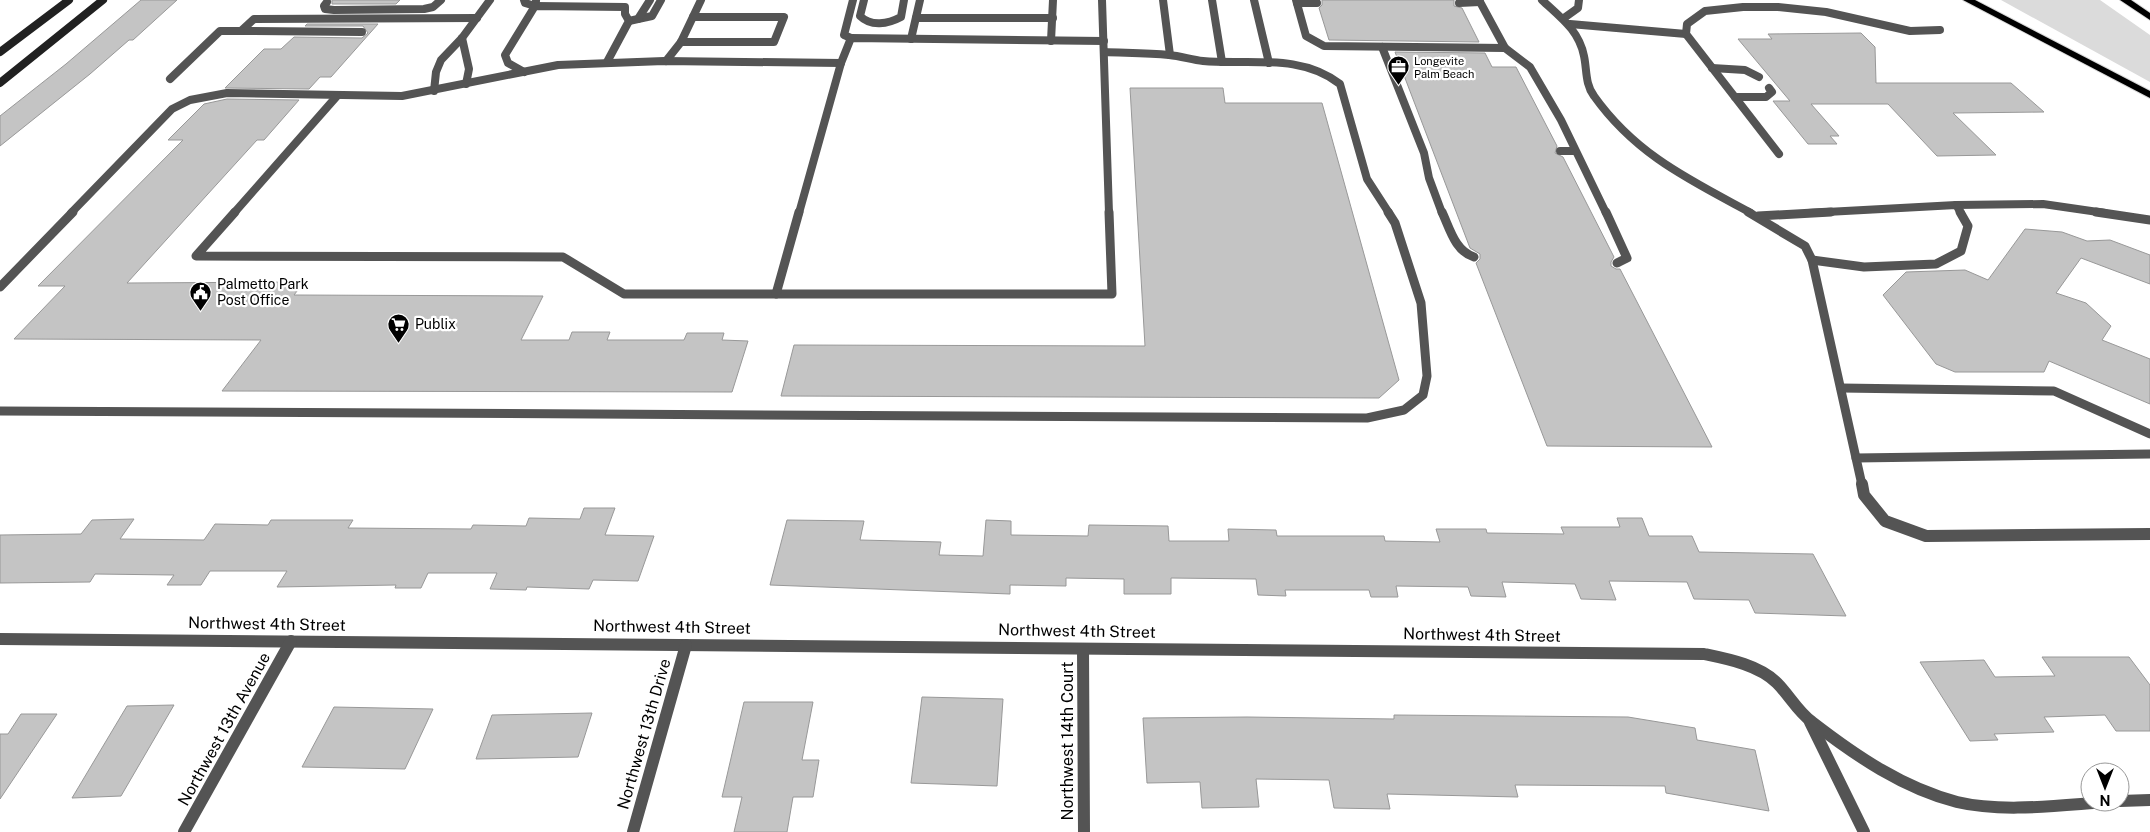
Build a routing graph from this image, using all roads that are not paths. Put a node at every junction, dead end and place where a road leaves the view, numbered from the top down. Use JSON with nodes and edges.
{"nodes":[{"id":1,"x":69,"y":0,"type":"edge"},
{"id":2,"x":103,"y":0,"type":"edge"},
{"id":3,"x":441,"y":0,"type":"edge"},
{"id":4,"x":490,"y":0,"type":"edge"},
{"id":5,"x":524,"y":0,"type":"edge"},
{"id":6,"x":650,"y":0,"type":"edge"},
{"id":7,"x":661,"y":0,"type":"edge"},
{"id":8,"x":701,"y":0,"type":"edge"},
{"id":9,"x":853,"y":0,"type":"edge"},
{"id":10,"x":864,"y":0,"type":"edge"},
{"id":11,"x":904,"y":0,"type":"edge"},
{"id":12,"x":920,"y":0,"type":"edge"},
{"id":13,"x":1054,"y":0,"type":"edge"},
{"id":14,"x":1102,"y":0,"type":"edge"},
{"id":15,"x":1163,"y":0,"type":"edge"},
{"id":16,"x":1212,"y":0,"type":"edge"},
{"id":17,"x":1254,"y":0,"type":"edge"},
{"id":18,"x":1542,"y":0,"type":"edge"},
{"id":19,"x":1579,"y":0,"type":"edge"},
{"id":20,"x":1968,"y":0,"type":"edge"},
{"id":21,"x":1987,"y":0,"type":"edge"},
{"id":22,"x":2125,"y":0,"type":"edge"},
{"id":23,"x":2136,"y":0,"type":"edge"},
{"id":24,"x":1480,"y":1,"type":"edge"},
{"id":25,"x":327,"y":2,"type":"dead end"},
{"id":26,"x":1296,"y":2,"type":"edge"},
{"id":27,"x":536,"y":3,"type":"edge"},
{"id":28,"x":1317,"y":3,"type":"dead end"},
{"id":29,"x":1459,"y":3,"type":"dead end"},
{"id":30,"x":2150,"y":11,"type":"edge"},
{"id":31,"x":693,"y":17,"type":"junction"},
{"id":32,"x":2150,"y":17,"type":"edge"},
{"id":33,"x":477,"y":18,"type":"junction"},
{"id":34,"x":916,"y":18,"type":"junction"},
{"id":35,"x":1052,"y":18,"type":"junction"},
{"id":36,"x":638,"y":19,"type":"junction"},
{"id":37,"x":629,"y":21,"type":"junction"},
{"id":38,"x":1567,"y":21,"type":"junction"},
{"id":39,"x":1940,"y":30,"type":"dead end"},
{"id":40,"x":241,"y":31,"type":"junction"},
{"id":41,"x":362,"y":32,"type":"dead end"},
{"id":42,"x":1686,"y":34,"type":"junction"},
{"id":43,"x":462,"y":38,"type":"junction"},
{"id":44,"x":851,"y":38,"type":"junction"},
{"id":45,"x":911,"y":40,"type":"junction"},
{"id":46,"x":1051,"y":40,"type":"junction"},
{"id":47,"x":1104,"y":41,"type":"junction"},
{"id":48,"x":681,"y":42,"type":"junction"},
{"id":49,"x":1382,"y":47,"type":"junction"},
{"id":50,"x":1505,"y":48,"type":"junction"},
{"id":51,"x":0,"y":52,"type":"edge"},
{"id":52,"x":1104,"y":52,"type":"junction"},
{"id":53,"x":1170,"y":56,"type":"junction"},
{"id":54,"x":666,"y":61,"type":"junction"},
{"id":55,"x":607,"y":62,"type":"junction"},
{"id":56,"x":1222,"y":62,"type":"junction"},
{"id":57,"x":841,"y":63,"type":"junction"},
{"id":58,"x":1269,"y":63,"type":"junction"},
{"id":59,"x":1712,"y":68,"type":"junction"},
{"id":60,"x":524,"y":72,"type":"junction"},
{"id":61,"x":1759,"y":77,"type":"dead end"},
{"id":62,"x":170,"y":78,"type":"dead end"},
{"id":63,"x":0,"y":83,"type":"edge"},
{"id":64,"x":466,"y":84,"type":"junction"},
{"id":65,"x":1769,"y":88,"type":"dead end"},
{"id":66,"x":434,"y":91,"type":"junction"},
{"id":67,"x":2150,"y":94,"type":"edge"},
{"id":68,"x":337,"y":96,"type":"junction"},
{"id":69,"x":1735,"y":98,"type":"junction"},
{"id":70,"x":1422,"y":151,"type":"junction"},
{"id":71,"x":1433,"y":151,"type":"dead end"},
{"id":72,"x":1560,"y":151,"type":"dead end"},
{"id":73,"x":1575,"y":151,"type":"junction"},
{"id":74,"x":1779,"y":154,"type":"dead end"},
{"id":75,"x":1956,"y":205,"type":"junction"},
{"id":76,"x":1758,"y":216,"type":"junction"},
{"id":77,"x":2150,"y":220,"type":"edge"},
{"id":78,"x":1474,"y":257,"type":"dead end"},
{"id":79,"x":1812,"y":260,"type":"junction"},
{"id":80,"x":1618,"y":263,"type":"dead end"},
{"id":81,"x":0,"y":287,"type":"edge"},
{"id":82,"x":776,"y":294,"type":"junction"},
{"id":83,"x":1841,"y":388,"type":"junction"},
{"id":84,"x":0,"y":412,"type":"edge"},
{"id":85,"x":2150,"y":434,"type":"edge"},
{"id":86,"x":2150,"y":454,"type":"edge"},
{"id":87,"x":1856,"y":458,"type":"junction"},
{"id":88,"x":2150,"y":534,"type":"edge"},
{"id":89,"x":0,"y":638,"type":"edge"},
{"id":90,"x":292,"y":641,"type":"junction"},
{"id":91,"x":686,"y":645,"type":"junction"},
{"id":92,"x":1083,"y":649,"type":"junction"},
{"id":93,"x":1810,"y":721,"type":"junction"},
{"id":94,"x":2150,"y":800,"type":"edge"},
{"id":95,"x":2130,"y":801,"type":"edge"},
{"id":96,"x":2080,"y":804,"type":"edge"},
{"id":97,"x":184,"y":832,"type":"edge"},
{"id":98,"x":633,"y":832,"type":"edge"},
{"id":99,"x":1084,"y":832,"type":"edge"},
{"id":100,"x":1864,"y":832,"type":"edge"}],
"edges":[{"from":1,"to":51,"type":"street"},
{"from":2,"to":63,"type":"street"},
{"from":3,"to":25,"type":"street"},
{"from":4,"to":33,"type":"street"},
{"from":5,"to":27,"type":"street"},
{"from":6,"to":36,"type":"street"},
{"from":7,"to":36,"type":"street"},
{"from":8,"to":31,"type":"street"},
{"from":9,"to":44,"type":"street"},
{"from":10,"to":11,"type":"street"},
{"from":12,"to":34,"type":"street"},
{"from":13,"to":35,"type":"street"},
{"from":14,"to":47,"type":"street"},
{"from":15,"to":53,"type":"street"},
{"from":16,"to":56,"type":"street"},
{"from":17,"to":58,"type":"street"},
{"from":18,"to":38,"type":"street"},
{"from":19,"to":38,"type":"street"},
{"from":20,"to":67,"type":"highway"},
{"from":21,"to":67,"type":"highway"},
{"from":22,"to":32,"type":"highway"},
{"from":23,"to":30,"type":"highway"},
{"from":24,"to":29,"type":"street"},
{"from":24,"to":50,"type":"street"},
{"from":26,"to":28,"type":"street"},
{"from":26,"to":49,"type":"street"},
{"from":27,"to":37,"type":"street"},
{"from":27,"to":60,"type":"street"},
{"from":31,"to":48,"type":"street"},
{"from":31,"to":48,"type":"street"},
{"from":33,"to":40,"type":"street"},
{"from":33,"to":43,"type":"street"},
{"from":34,"to":35,"type":"street"},
{"from":34,"to":45,"type":"street"},
{"from":35,"to":46,"type":"street"},
{"from":36,"to":37,"type":"street"},
{"from":37,"to":55,"type":"street"},
{"from":38,"to":42,"type":"street"},
{"from":38,"to":76,"type":"street"},
{"from":39,"to":42,"type":"street"},
{"from":40,"to":41,"type":"street"},
{"from":40,"to":62,"type":"street"},
{"from":42,"to":59,"type":"street"},
{"from":43,"to":64,"type":"street"},
{"from":43,"to":66,"type":"street"},
{"from":44,"to":45,"type":"street"},
{"from":44,"to":57,"type":"street"},
{"from":45,"to":46,"type":"street"},
{"from":46,"to":47,"type":"street"},
{"from":47,"to":52,"type":"street"},
{"from":48,"to":54,"type":"street"},
{"from":49,"to":50,"type":"street"},
{"from":49,"to":70,"type":"street"},
{"from":50,"to":73,"type":"street"},
{"from":52,"to":53,"type":"street"},
{"from":52,"to":82,"type":"street"},
{"from":53,"to":56,"type":"street"},
{"from":54,"to":55,"type":"street"},
{"from":54,"to":57,"type":"street"},
{"from":55,"to":60,"type":"street"},
{"from":56,"to":58,"type":"street"},
{"from":57,"to":82,"type":"street"},
{"from":58,"to":84,"type":"street"},
{"from":59,"to":61,"type":"street"},
{"from":59,"to":69,"type":"street"},
{"from":60,"to":64,"type":"street"},
{"from":64,"to":66,"type":"street"},
{"from":65,"to":69,"type":"street"},
{"from":66,"to":68,"type":"street"},
{"from":68,"to":81,"type":"street"},
{"from":68,"to":82,"type":"street"},
{"from":69,"to":74,"type":"street"},
{"from":70,"to":71,"type":"street"},
{"from":70,"to":78,"type":"street"},
{"from":72,"to":73,"type":"street"},
{"from":73,"to":80,"type":"street"},
{"from":75,"to":76,"type":"street"},
{"from":75,"to":77,"type":"street"},
{"from":75,"to":79,"type":"street"},
{"from":76,"to":79,"type":"street"},
{"from":79,"to":83,"type":"street"},
{"from":83,"to":85,"type":"street"},
{"from":83,"to":87,"type":"street"},
{"from":86,"to":87,"type":"street"},
{"from":87,"to":88,"type":"street"},
{"from":89,"to":90,"type":"street","name":"Northwest 4th Street"},
{"from":90,"to":91,"type":"street","name":"Northwest 4th Street"},
{"from":90,"to":97,"type":"street","name":"Northwest 13th Avenue"},
{"from":91,"to":92,"type":"street","name":"Northwest 4th Street"},
{"from":91,"to":98,"type":"street","name":"Northwest 13th Drive"},
{"from":92,"to":93,"type":"street","name":"Northwest 4th Street"},
{"from":92,"to":99,"type":"street","name":"Northwest 14th Court"},
{"from":93,"to":96,"type":"street","name":"Northwest 4th Street"},
{"from":93,"to":100,"type":"street"},
{"from":94,"to":95,"type":"street"}]}
